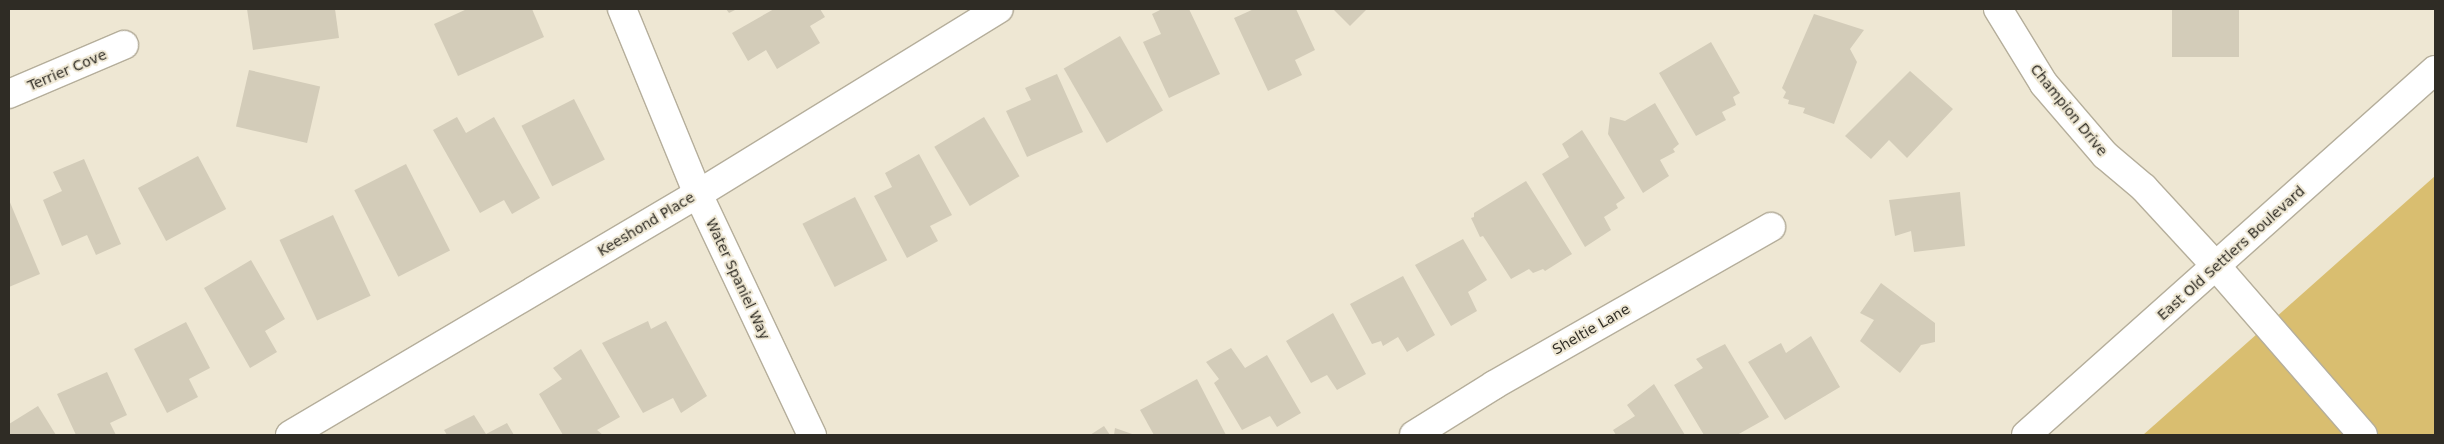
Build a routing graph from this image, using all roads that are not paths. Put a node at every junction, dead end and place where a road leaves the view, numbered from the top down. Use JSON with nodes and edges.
{"nodes":[{"id":1,"x":622,"y":9,"type":"edge"},
{"id":2,"x":999,"y":9,"type":"edge"},
{"id":3,"x":1998,"y":9,"type":"edge"},
{"id":4,"x":124,"y":45,"type":"dead end"},
{"id":5,"x":2435,"y":70,"type":"edge"},
{"id":6,"x":9,"y":94,"type":"edge"},
{"id":7,"x":698,"y":194,"type":"junction"},
{"id":8,"x":1771,"y":227,"type":"dead end"},
{"id":9,"x":2216,"y":266,"type":"junction"},
{"id":10,"x":290,"y":435,"type":"edge"},
{"id":11,"x":812,"y":435,"type":"edge"},
{"id":12,"x":1414,"y":435,"type":"edge"},
{"id":13,"x":2026,"y":435,"type":"edge"},
{"id":14,"x":2363,"y":435,"type":"edge"}],
"edges":[{"from":1,"to":7,"type":"street","name":"Water Spaniel Way"},
{"from":2,"to":7,"type":"street","name":"Keeshond Place"},
{"from":3,"to":9,"type":"street","name":"Champion Drive"},
{"from":4,"to":6,"type":"street","name":"Terrier Cove"},
{"from":5,"to":9,"type":"street","name":"East Old Settlers Boulevard"},
{"from":7,"to":10,"type":"street","name":"Keeshond Place"},
{"from":7,"to":11,"type":"street","name":"Water Spaniel Way"},
{"from":8,"to":12,"type":"street","name":"Sheltie Lane"},
{"from":9,"to":13,"type":"street","name":"East Old Settlers Boulevard"},
{"from":9,"to":14,"type":"street","name":"Champion Drive"}]}
